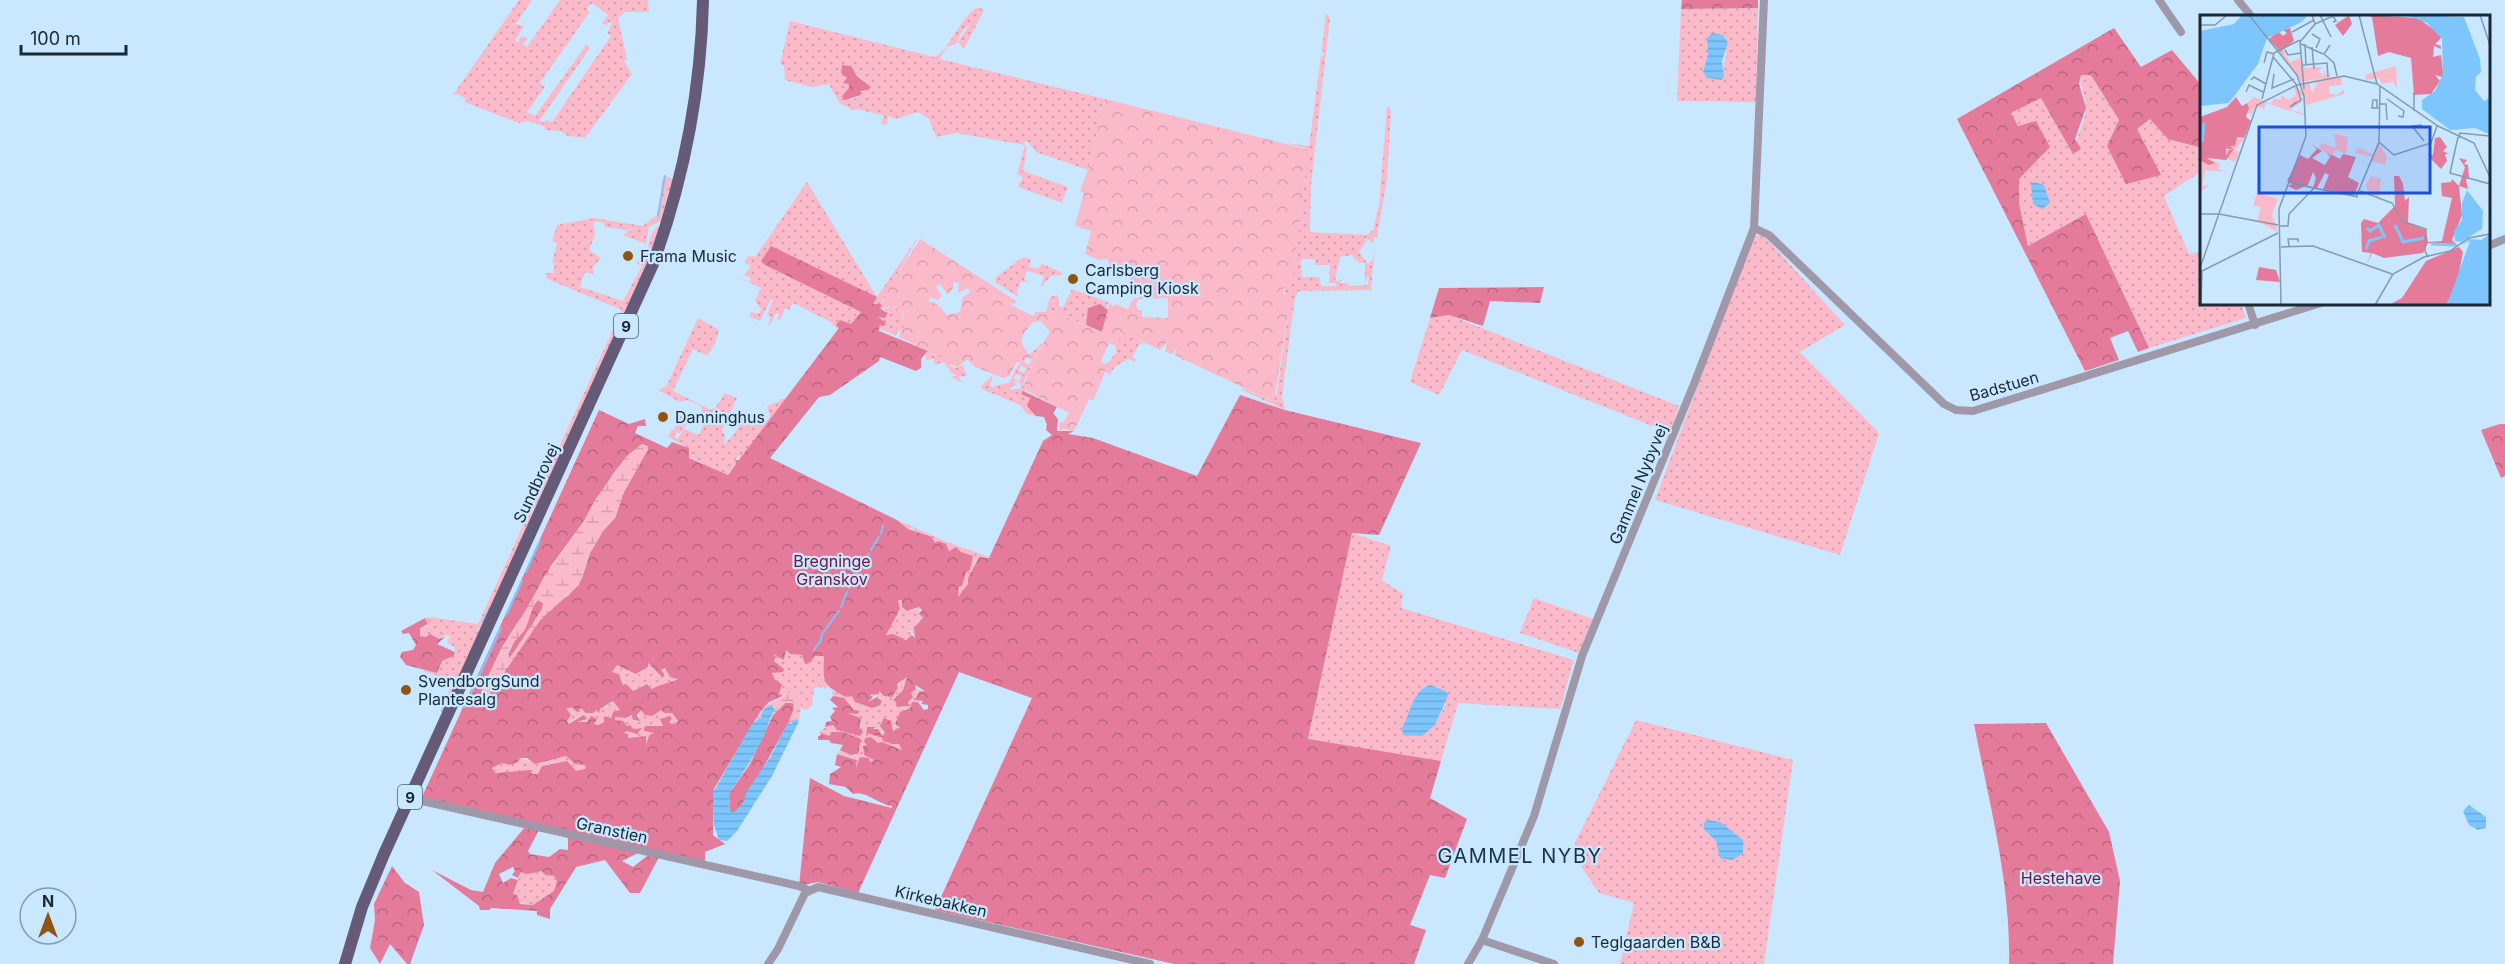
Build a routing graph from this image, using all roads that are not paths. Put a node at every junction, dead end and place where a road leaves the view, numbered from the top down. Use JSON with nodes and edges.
{"nodes":[{"id":1,"x":703,"y":0,"type":"edge"},
{"id":2,"x":1764,"y":0,"type":"edge"},
{"id":3,"x":2159,"y":0,"type":"edge"},
{"id":4,"x":2238,"y":0,"type":"edge"},
{"id":5,"x":2183,"y":15,"type":"dead end"},
{"id":6,"x":2250,"y":15,"type":"edge"},
{"id":7,"x":2174,"y":21,"type":"junction"},
{"id":8,"x":2181,"y":32,"type":"dead end"},
{"id":9,"x":1754,"y":228,"type":"junction"},
{"id":10,"x":2505,"y":239,"type":"edge"},
{"id":11,"x":2490,"y":245,"type":"edge"},
{"id":12,"x":2248,"y":304,"type":"edge"},
{"id":13,"x":2318,"y":304,"type":"edge"},
{"id":14,"x":2255,"y":325,"type":"junction"},
{"id":15,"x":410,"y":798,"type":"junction"},
{"id":16,"x":808,"y":890,"type":"junction"},
{"id":17,"x":1482,"y":940,"type":"junction"},
{"id":18,"x":345,"y":964,"type":"edge"},
{"id":19,"x":768,"y":964,"type":"edge"},
{"id":20,"x":1150,"y":964,"type":"edge"},
{"id":21,"x":1468,"y":964,"type":"edge"},
{"id":22,"x":1554,"y":964,"type":"edge"}],
"edges":[{"from":1,"to":15,"type":"main road","name":"Sundbrovej","number":"9"},
{"from":2,"to":9,"type":"street","name":"Gammel Nybyvej"},
{"from":3,"to":7,"type":"street"},
{"from":4,"to":6,"type":"street"},
{"from":5,"to":7,"type":"street"},
{"from":7,"to":8,"type":"street"},
{"from":9,"to":14,"type":"street","name":"Badstuen"},
{"from":9,"to":17,"type":"street","name":"Gammel Nybyvej"},
{"from":10,"to":11,"type":"street"},
{"from":12,"to":14,"type":"street"},
{"from":13,"to":14,"type":"street","name":"Badstuen"},
{"from":15,"to":16,"type":"street","name":"Granstien"},
{"from":15,"to":18,"type":"main road","name":"Sundbrovej","number":"9"},
{"from":16,"to":19,"type":"street"},
{"from":16,"to":20,"type":"street","name":"Kirkebakken"},
{"from":17,"to":21,"type":"street","name":"Gammel Nybyvej"},
{"from":17,"to":22,"type":"street"}]}
